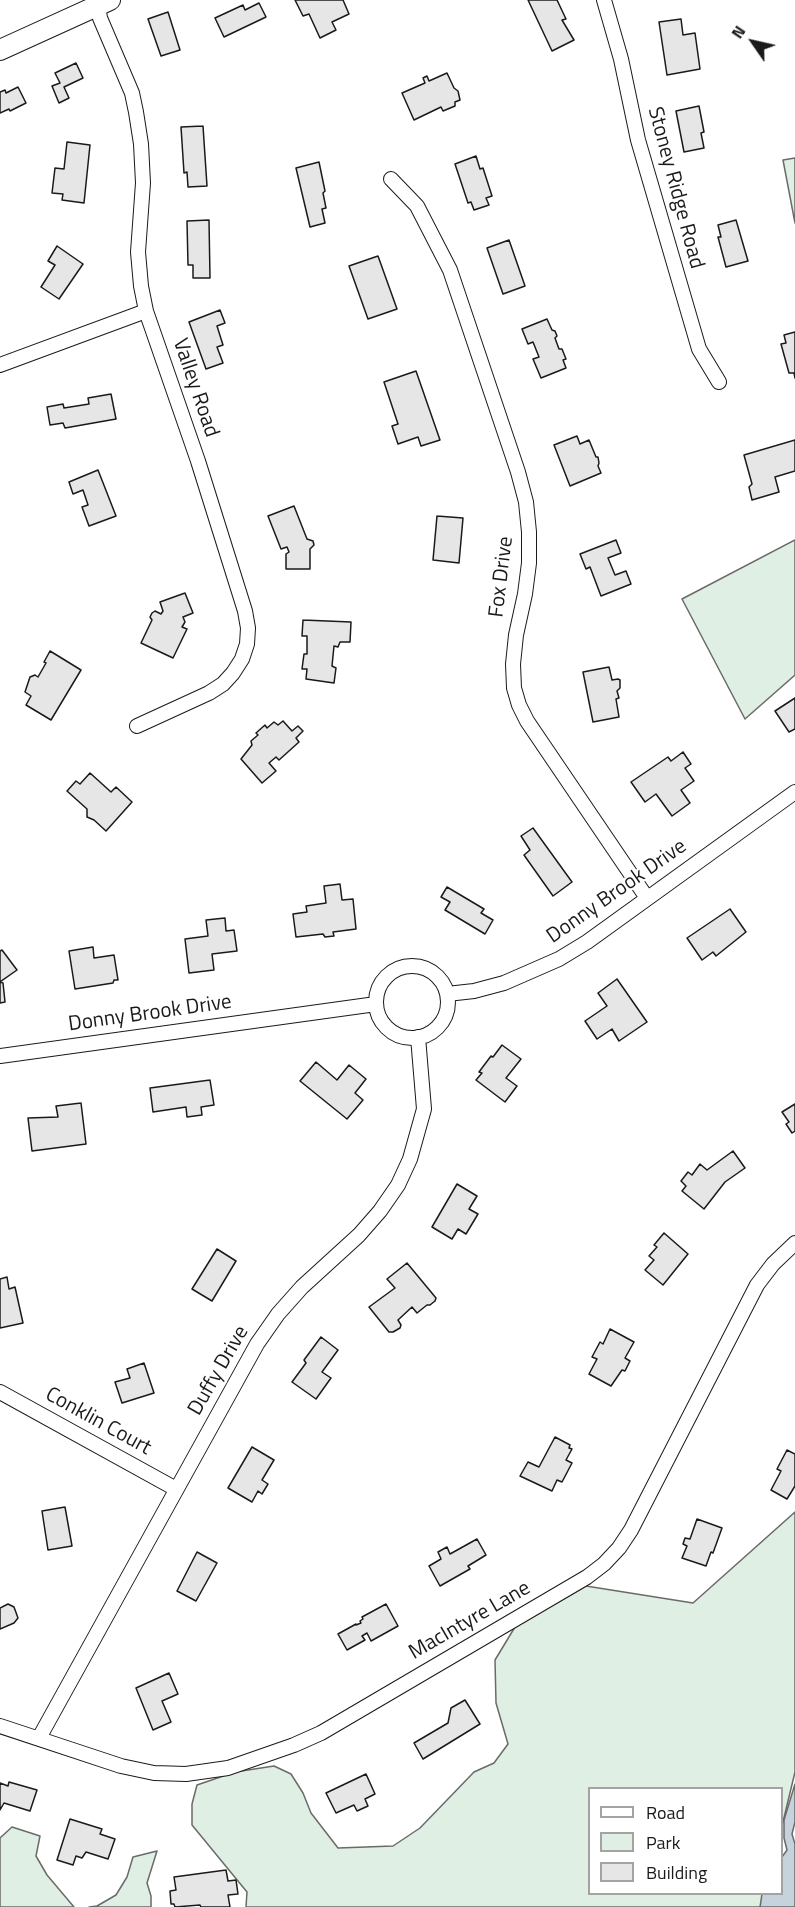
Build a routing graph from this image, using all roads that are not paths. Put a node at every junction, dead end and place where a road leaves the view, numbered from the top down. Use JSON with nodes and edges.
{"nodes":[{"id":1,"x":604,"y":0,"type":"edge"},
{"id":2,"x":104,"y":3,"type":"edge"},
{"id":3,"x":0,"y":50,"type":"edge"},
{"id":4,"x":391,"y":179,"type":"dead end"},
{"id":5,"x":146,"y":311,"type":"junction"},
{"id":6,"x":0,"y":365,"type":"edge"},
{"id":7,"x":720,"y":382,"type":"dead end"},
{"id":8,"x":137,"y":726,"type":"dead end"},
{"id":9,"x":795,"y":792,"type":"edge"},
{"id":10,"x":647,"y":898,"type":"junction"},
{"id":11,"x":447,"y":994,"type":"junction"},
{"id":12,"x":376,"y":1004,"type":"junction"},
{"id":13,"x":418,"y":1037,"type":"junction"},
{"id":14,"x":0,"y":1056,"type":"edge"},
{"id":15,"x":795,"y":1243,"type":"edge"},
{"id":16,"x":0,"y":1392,"type":"edge"},
{"id":17,"x":176,"y":1489,"type":"junction"},
{"id":18,"x":0,"y":1726,"type":"edge"},
{"id":19,"x":39,"y":1738,"type":"junction"}],
"edges":[{"from":1,"to":7,"type":"street","name":"Stoney Ridge Road"},
{"from":2,"to":3,"type":"main road"},
{"from":2,"to":5,"type":"street","name":"Valley Road"},
{"from":4,"to":10,"type":"street","name":"Fox Drive"},
{"from":5,"to":6,"type":"street"},
{"from":5,"to":8,"type":"street","name":"Valley Road"},
{"from":9,"to":10,"type":"street","name":"Donny Brook Drive"},
{"from":10,"to":11,"type":"street","name":"Donny Brook Drive"},
{"from":11,"to":12,"type":"street"},
{"from":11,"to":13,"type":"street"},
{"from":12,"to":13,"type":"street"},
{"from":12,"to":14,"type":"street","name":"Donny Brook Drive"},
{"from":13,"to":17,"type":"street","name":"Duffy Drive"},
{"from":15,"to":19,"type":"street","name":"MacIntyre Lane"},
{"from":16,"to":17,"type":"street","name":"Conklin Court"},
{"from":17,"to":19,"type":"street","name":"Duffy Drive"},
{"from":18,"to":19,"type":"street","name":"MacIntyre Lane"}]}
